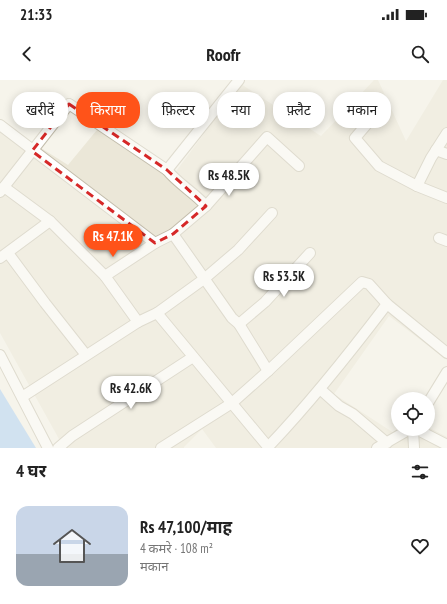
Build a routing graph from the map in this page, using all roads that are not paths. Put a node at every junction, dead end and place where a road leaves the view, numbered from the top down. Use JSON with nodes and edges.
{"nodes":[{"id":1,"x":239,"y":80,"type":"edge"},
{"id":2,"x":0,"y":125,"type":"edge"},
{"id":3,"x":364,"y":128,"type":"edge"},
{"id":4,"x":447,"y":133,"type":"edge"},
{"id":5,"x":436,"y":150,"type":"junction"},
{"id":6,"x":32,"y":151,"type":"junction"},
{"id":7,"x":447,"y":154,"type":"edge"},
{"id":8,"x":299,"y":166,"type":"dead end"},
{"id":9,"x":167,"y":170,"type":"junction"},
{"id":10,"x":417,"y":186,"type":"junction"},
{"id":11,"x":2,"y":189,"type":"edge"},
{"id":12,"x":447,"y":198,"type":"edge"},
{"id":13,"x":206,"y":206,"type":"junction"},
{"id":14,"x":272,"y":213,"type":"dead end"},
{"id":15,"x":50,"y":221,"type":"junction"},
{"id":16,"x":173,"y":234,"type":"junction"},
{"id":17,"x":155,"y":243,"type":"junction"},
{"id":18,"x":310,"y":253,"type":"dead end"},
{"id":19,"x":4,"y":255,"type":"edge"},
{"id":20,"x":105,"y":276,"type":"junction"},
{"id":21,"x":204,"y":279,"type":"junction"},
{"id":22,"x":387,"y":304,"type":"junction"},
{"id":23,"x":157,"y":313,"type":"junction"},
{"id":24,"x":138,"y":322,"type":"junction"},
{"id":25,"x":238,"y":324,"type":"junction"},
{"id":26,"x":447,"y":353,"type":"edge"},
{"id":27,"x":0,"y":355,"type":"edge"},
{"id":28,"x":86,"y":355,"type":"junction"},
{"id":29,"x":193,"y":357,"type":"junction"},
{"id":30,"x":268,"y":371,"type":"junction"},
{"id":31,"x":446,"y":374,"type":"edge"},
{"id":32,"x":320,"y":389,"type":"junction"},
{"id":33,"x":435,"y":392,"type":"edge"},
{"id":34,"x":22,"y":397,"type":"junction"},
{"id":35,"x":232,"y":403,"type":"junction"},
{"id":36,"x":400,"y":436,"type":"edge"},
{"id":37,"x":413,"y":436,"type":"edge"},
{"id":38,"x":428,"y":436,"type":"edge"},
{"id":39,"x":386,"y":443,"type":"junction"},
{"id":40,"x":447,"y":445,"type":"edge"},
{"id":41,"x":48,"y":448,"type":"edge"},
{"id":42,"x":58,"y":448,"type":"edge"},
{"id":43,"x":161,"y":448,"type":"edge"},
{"id":44,"x":269,"y":448,"type":"edge"},
{"id":45,"x":377,"y":448,"type":"edge"},
{"id":46,"x":414,"y":448,"type":"edge"}],
"edges":[{"from":1,"to":9,"type":"street"},
{"from":2,"to":6,"type":"street"},
{"from":3,"to":10,"type":"street"},
{"from":4,"to":5,"type":"street"},
{"from":5,"to":7,"type":"street"},
{"from":5,"to":10,"type":"street"},
{"from":6,"to":9,"type":"street"},
{"from":6,"to":11,"type":"street"},
{"from":6,"to":17,"type":"street"},
{"from":8,"to":13,"type":"street"},
{"from":9,"to":13,"type":"street"},
{"from":10,"to":12,"type":"street"},
{"from":11,"to":15,"type":"street"},
{"from":13,"to":16,"type":"street"},
{"from":14,"to":21,"type":"street"},
{"from":15,"to":19,"type":"street"},
{"from":15,"to":20,"type":"street"},
{"from":16,"to":17,"type":"street"},
{"from":16,"to":21,"type":"street"},
{"from":17,"to":20,"type":"street"},
{"from":18,"to":25,"type":"street"},
{"from":19,"to":28,"type":"street"},
{"from":20,"to":24,"type":"street"},
{"from":21,"to":23,"type":"street"},
{"from":21,"to":25,"type":"street"},
{"from":22,"to":26,"type":"street"},
{"from":22,"to":30,"type":"street"},
{"from":22,"to":32,"type":"street"},
{"from":23,"to":24,"type":"street"},
{"from":23,"to":29,"type":"street"},
{"from":24,"to":28,"type":"street"},
{"from":25,"to":30,"type":"street"},
{"from":27,"to":34,"type":"street"},
{"from":28,"to":34,"type":"street"},
{"from":29,"to":35,"type":"street"},
{"from":29,"to":42,"type":"street"},
{"from":30,"to":35,"type":"street"},
{"from":31,"to":33,"type":"street"},
{"from":32,"to":39,"type":"street"},
{"from":32,"to":44,"type":"street"},
{"from":34,"to":41,"type":"street"},
{"from":35,"to":43,"type":"street"},
{"from":35,"to":44,"type":"street"},
{"from":36,"to":39,"type":"street"},
{"from":37,"to":46,"type":"street"},
{"from":38,"to":40,"type":"street"},
{"from":39,"to":45,"type":"street"}]}
